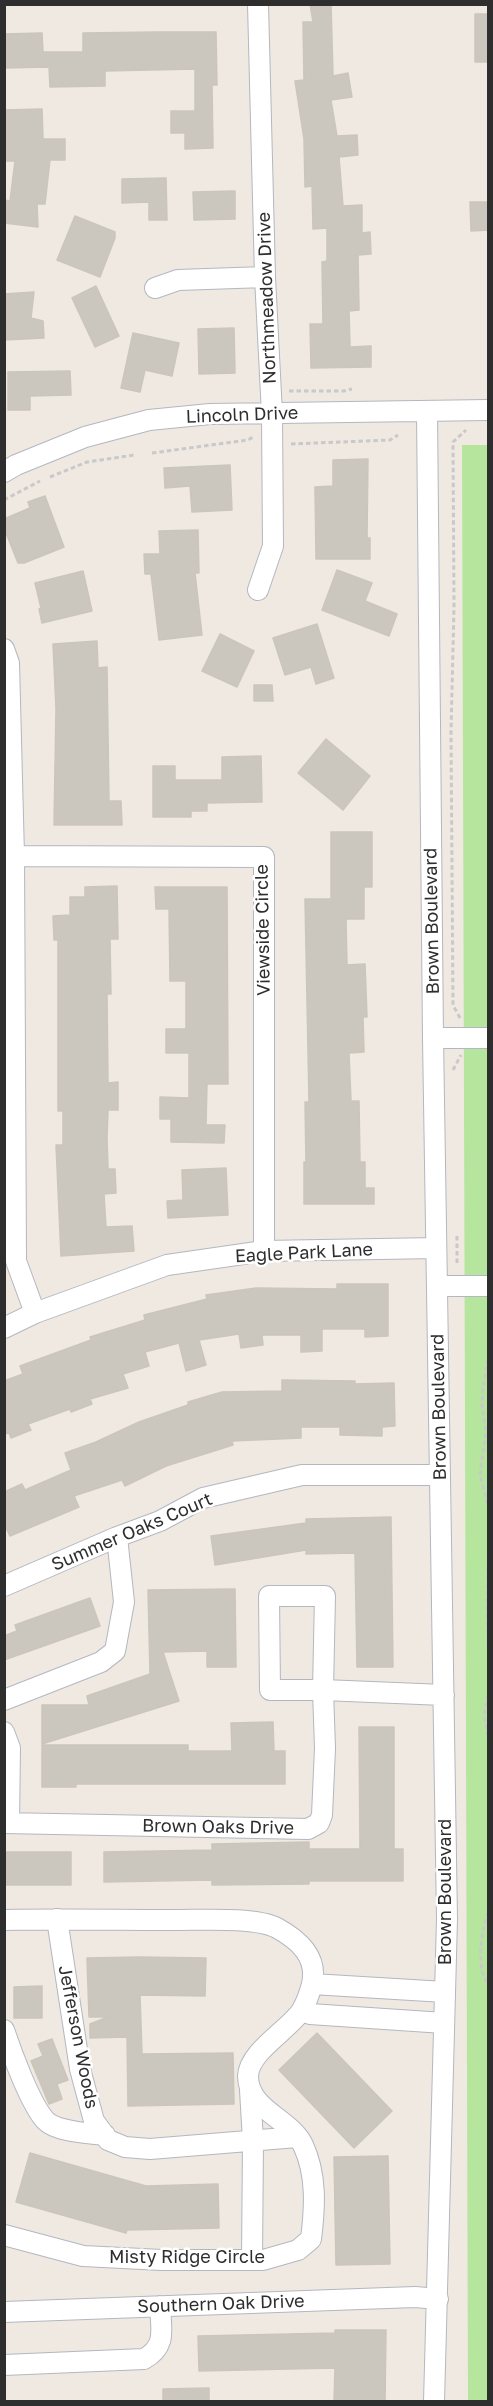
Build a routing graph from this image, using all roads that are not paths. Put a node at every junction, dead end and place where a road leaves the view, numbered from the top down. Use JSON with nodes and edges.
{"nodes":[{"id":1,"x":258,"y":4,"type":"edge"},
{"id":2,"x":265,"y":277,"type":"junction"},
{"id":3,"x":155,"y":288,"type":"dead end"},
{"id":4,"x":428,"y":411,"type":"junction"},
{"id":5,"x":489,"y":411,"type":"edge"},
{"id":6,"x":272,"y":414,"type":"junction"},
{"id":7,"x":4,"y":472,"type":"edge"},
{"id":8,"x":258,"y":590,"type":"dead end"},
{"id":9,"x":4,"y":649,"type":"edge"},
{"id":10,"x":14,"y":856,"type":"junction"},
{"id":11,"x":433,"y":1038,"type":"junction"},
{"id":12,"x":489,"y":1038,"type":"edge"},
{"id":13,"x":436,"y":1248,"type":"junction"},
{"id":14,"x":264,"y":1251,"type":"junction"},
{"id":15,"x":437,"y":1286,"type":"junction"},
{"id":16,"x":489,"y":1286,"type":"edge"},
{"id":17,"x":35,"y":1313,"type":"junction"},
{"id":18,"x":4,"y":1328,"type":"edge"},
{"id":19,"x":440,"y":1475,"type":"junction"},
{"id":20,"x":117,"y":1537,"type":"junction"},
{"id":21,"x":4,"y":1586,"type":"edge"},
{"id":22,"x":323,"y":1690,"type":"junction"},
{"id":23,"x":444,"y":1695,"type":"junction"},
{"id":24,"x":4,"y":1700,"type":"edge"},
{"id":25,"x":4,"y":1731,"type":"edge"},
{"id":26,"x":7,"y":1823,"type":"edge"},
{"id":27,"x":57,"y":1919,"type":"junction"},
{"id":28,"x":4,"y":1920,"type":"edge"},
{"id":29,"x":312,"y":1984,"type":"junction"},
{"id":30,"x":445,"y":1992,"type":"junction"},
{"id":31,"x":302,"y":2011,"type":"junction"},
{"id":32,"x":444,"y":2023,"type":"junction"},
{"id":33,"x":4,"y":2030,"type":"edge"},
{"id":34,"x":250,"y":2090,"type":"junction"},
{"id":35,"x":105,"y":2135,"type":"junction"},
{"id":36,"x":297,"y":2137,"type":"junction"},
{"id":37,"x":253,"y":2141,"type":"junction"},
{"id":38,"x":4,"y":2235,"type":"edge"},
{"id":39,"x":252,"y":2260,"type":"junction"},
{"id":40,"x":438,"y":2299,"type":"junction"},
{"id":41,"x":160,"y":2306,"type":"junction"},
{"id":42,"x":4,"y":2312,"type":"edge"},
{"id":43,"x":4,"y":2365,"type":"edge"},
{"id":44,"x":434,"y":2402,"type":"edge"}],
"edges":[{"from":1,"to":2,"type":"street","name":"Northmeadow Drive"},
{"from":2,"to":3,"type":"street"},
{"from":2,"to":6,"type":"street","name":"Northmeadow Drive"},
{"from":4,"to":5,"type":"street","name":"Lincoln Drive"},
{"from":4,"to":6,"type":"street","name":"Lincoln Drive"},
{"from":4,"to":11,"type":"street","name":"Brown Boulevard"},
{"from":6,"to":7,"type":"street","name":"Lincoln Drive"},
{"from":6,"to":8,"type":"street","name":"Northmeadow Drive"},
{"from":9,"to":10,"type":"street"},
{"from":10,"to":14,"type":"street","name":"Viewside Circle"},
{"from":10,"to":17,"type":"street"},
{"from":11,"to":12,"type":"street"},
{"from":11,"to":13,"type":"street","name":"Brown Boulevard"},
{"from":13,"to":14,"type":"street","name":"Eagle Park Lane"},
{"from":13,"to":15,"type":"street","name":"Brown Boulevard"},
{"from":14,"to":17,"type":"street","name":"Eagle Park Lane"},
{"from":15,"to":16,"type":"street"},
{"from":15,"to":19,"type":"street","name":"Brown Boulevard"},
{"from":17,"to":18,"type":"street","name":"Eagle Park Lane"},
{"from":19,"to":20,"type":"street","name":"Summer Oaks Court"},
{"from":19,"to":23,"type":"street","name":"Brown Boulevard"},
{"from":20,"to":21,"type":"street","name":"Summer Oaks Court"},
{"from":20,"to":24,"type":"street"},
{"from":22,"to":22,"type":"street"},
{"from":22,"to":23,"type":"street"},
{"from":22,"to":26,"type":"street","name":"Brown Oaks Drive"},
{"from":23,"to":30,"type":"street","name":"Brown Boulevard"},
{"from":25,"to":26,"type":"street"},
{"from":27,"to":28,"type":"street"},
{"from":27,"to":29,"type":"street"},
{"from":27,"to":35,"type":"street","name":"Jefferson Woods"},
{"from":29,"to":30,"type":"street"},
{"from":29,"to":31,"type":"street"},
{"from":30,"to":32,"type":"street","name":"Brown Boulevard"},
{"from":31,"to":32,"type":"street"},
{"from":31,"to":34,"type":"street"},
{"from":32,"to":40,"type":"street","name":"Brown Boulevard"},
{"from":33,"to":35,"type":"street"},
{"from":34,"to":36,"type":"street","name":"Misty Ridge Circle"},
{"from":34,"to":37,"type":"street"},
{"from":35,"to":37,"type":"street"},
{"from":36,"to":37,"type":"street"},
{"from":36,"to":39,"type":"street","name":"Misty Ridge Circle"},
{"from":37,"to":39,"type":"street"},
{"from":38,"to":39,"type":"street","name":"Misty Ridge Circle"},
{"from":40,"to":41,"type":"street","name":"Southern Oak Drive"},
{"from":40,"to":44,"type":"street","name":"Brown Boulevard"},
{"from":41,"to":42,"type":"street","name":"Southern Oak Drive"},
{"from":41,"to":43,"type":"street"}]}
